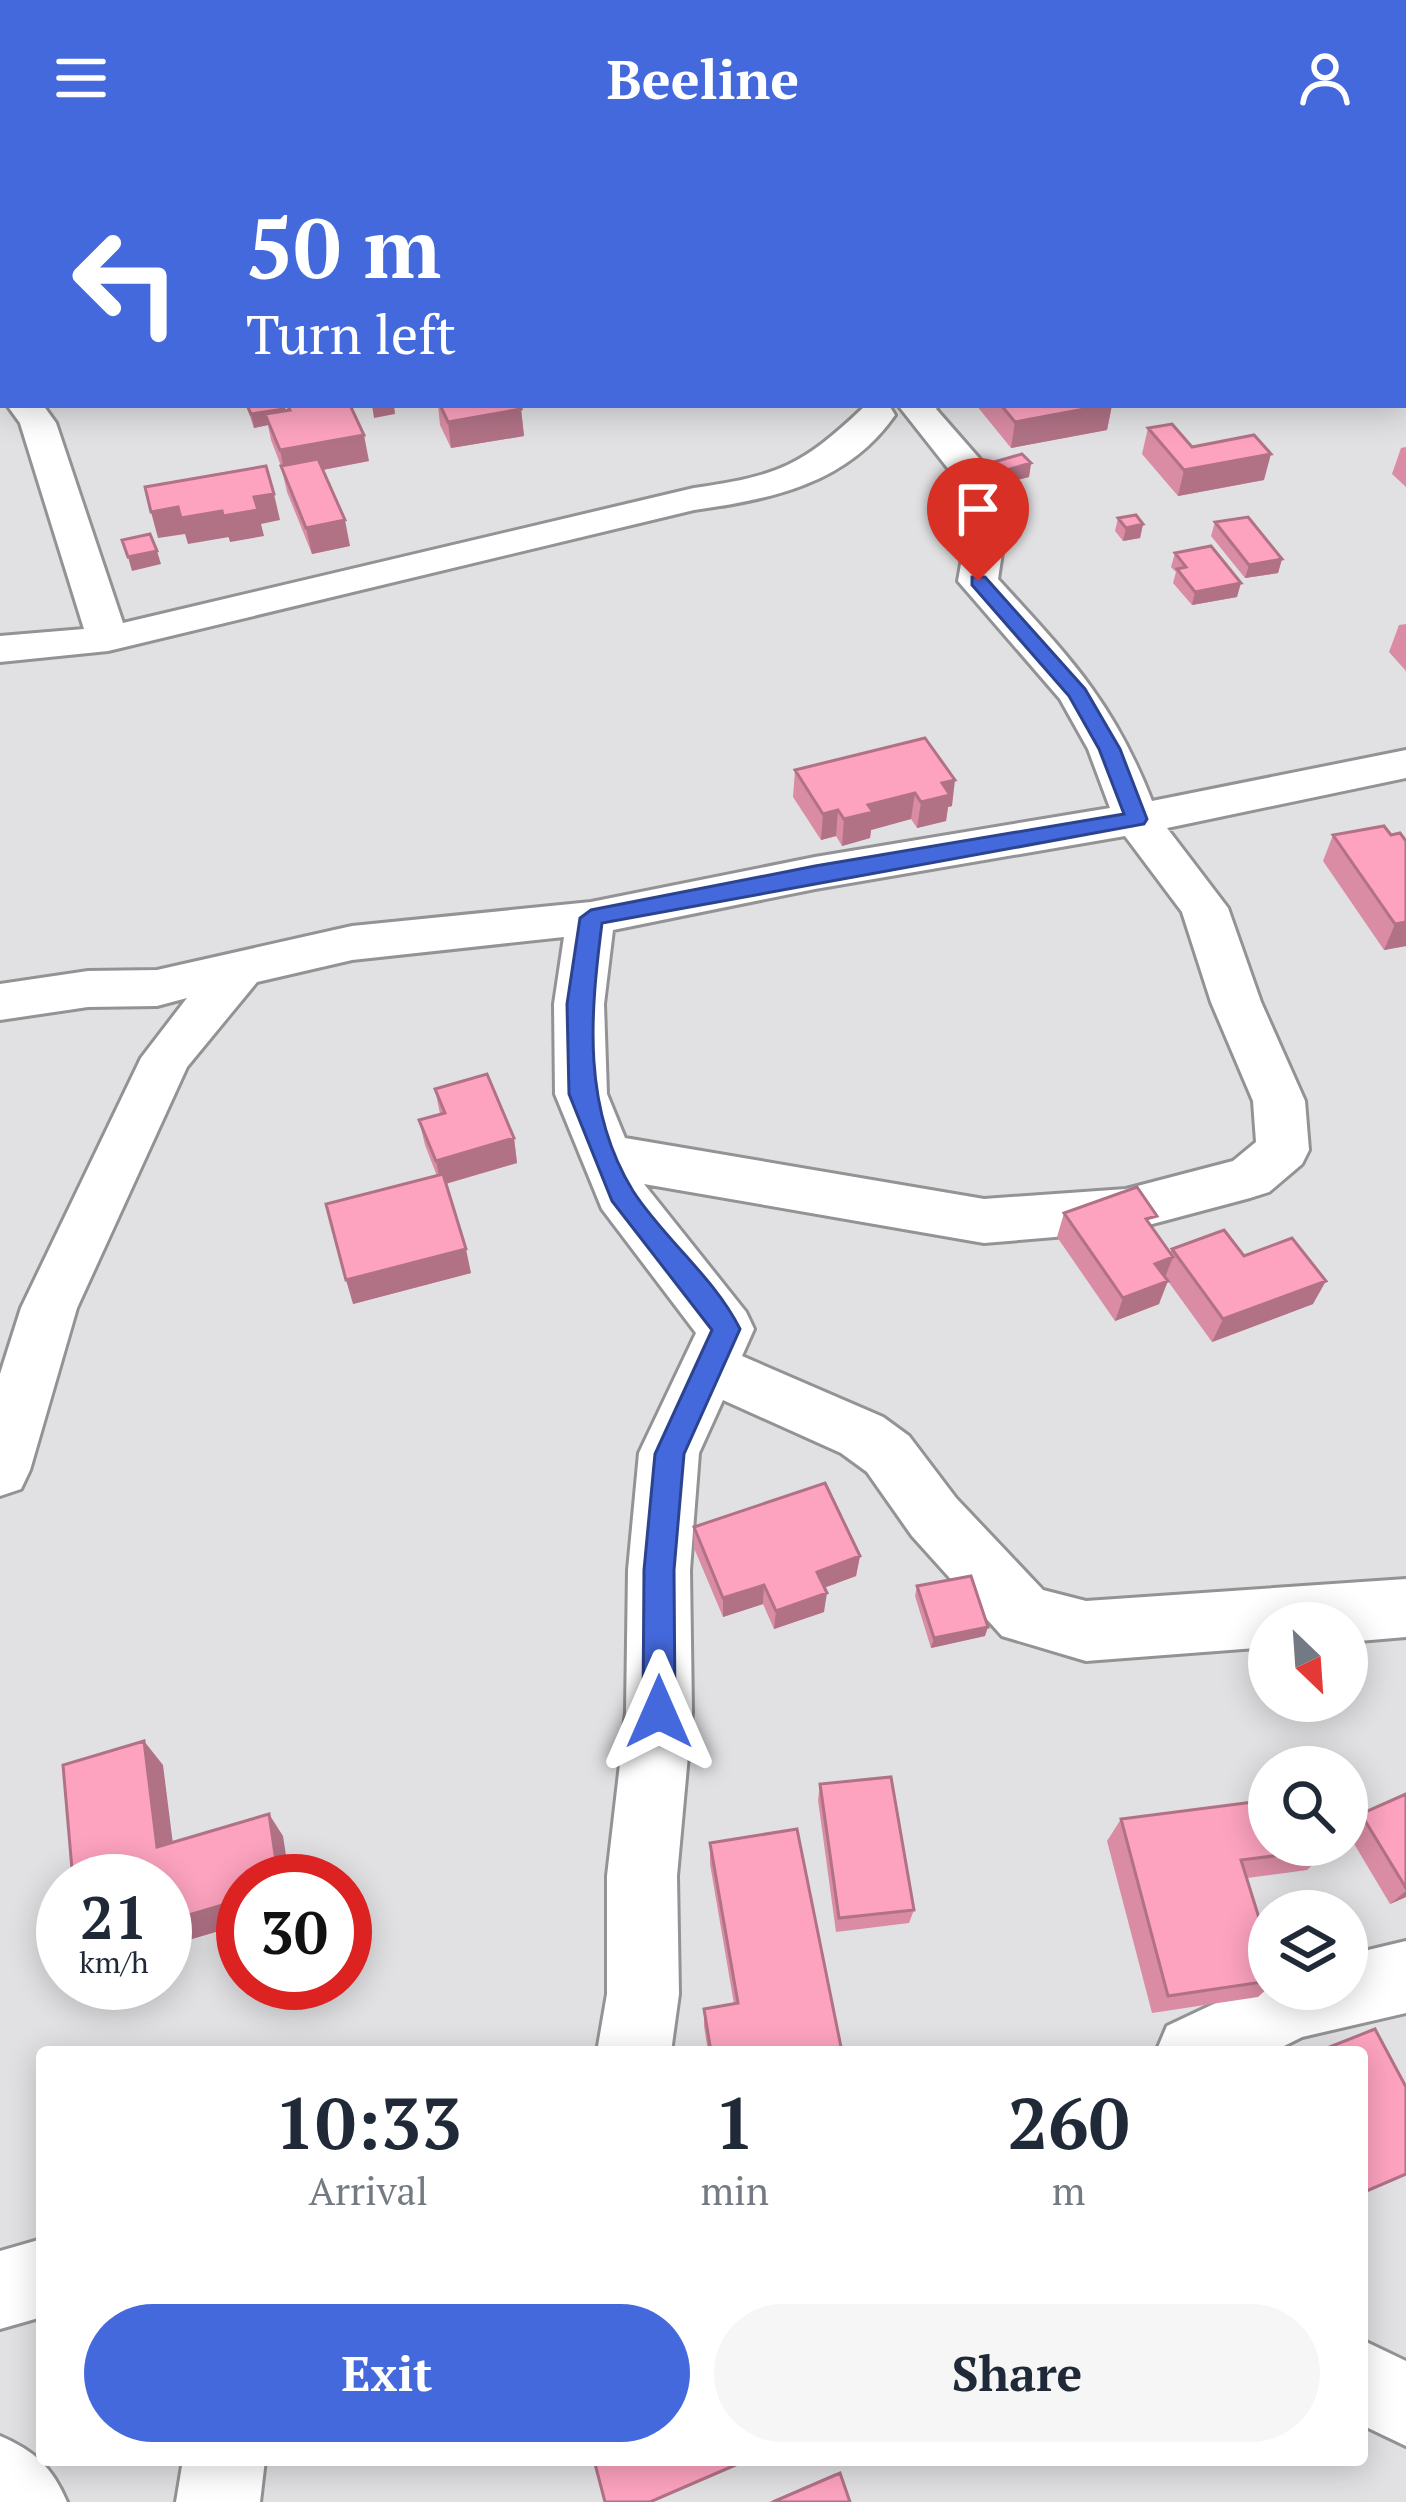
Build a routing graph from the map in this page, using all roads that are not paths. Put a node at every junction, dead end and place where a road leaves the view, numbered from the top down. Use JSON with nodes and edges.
{"nodes":[{"id":1,"x":27,"y":408,"type":"edge"},
{"id":2,"x":899,"y":408,"type":"edge"},
{"id":3,"x":108,"y":639,"type":"junction"},
{"id":4,"x":0,"y":649,"type":"edge"},
{"id":5,"x":1406,"y":764,"type":"edge"},
{"id":6,"x":1136,"y":819,"type":"junction"},
{"id":7,"x":591,"y":918,"type":"junction"},
{"id":8,"x":241,"y":968,"type":"junction"},
{"id":9,"x":0,"y":1002,"type":"edge"},
{"id":10,"x":605,"y":1155,"type":"junction"},
{"id":11,"x":708,"y":1366,"type":"junction"},
{"id":12,"x":0,"y":1470,"type":"edge"},
{"id":13,"x":1406,"y":1608,"type":"edge"},
{"id":14,"x":1406,"y":1977,"type":"edge"},
{"id":15,"x":635,"y":2046,"type":"edge"},
{"id":16,"x":1205,"y":2046,"type":"edge"},
{"id":17,"x":36,"y":2280,"type":"edge"},
{"id":18,"x":0,"y":2290,"type":"edge"},
{"id":19,"x":1368,"y":2384,"type":"edge"},
{"id":20,"x":1406,"y":2405,"type":"edge"},
{"id":21,"x":223,"y":2466,"type":"edge"},
{"id":22,"x":0,"y":2478,"type":"edge"},
{"id":23,"x":25,"y":2502,"type":"edge"},
{"id":24,"x":218,"y":2502,"type":"edge"}],
"edges":[{"from":1,"to":3,"type":"street"},
{"from":2,"to":3,"type":"street"},
{"from":2,"to":6,"type":"street"},
{"from":3,"to":4,"type":"street"},
{"from":5,"to":6,"type":"street"},
{"from":6,"to":7,"type":"street"},
{"from":6,"to":10,"type":"street"},
{"from":7,"to":8,"type":"street"},
{"from":7,"to":10,"type":"street"},
{"from":8,"to":9,"type":"street"},
{"from":8,"to":12,"type":"street"},
{"from":10,"to":11,"type":"street"},
{"from":11,"to":13,"type":"street"},
{"from":11,"to":15,"type":"street"},
{"from":14,"to":16,"type":"street"},
{"from":17,"to":18,"type":"street"},
{"from":19,"to":20,"type":"street"},
{"from":21,"to":24,"type":"street"},
{"from":22,"to":23,"type":"street"}]}
